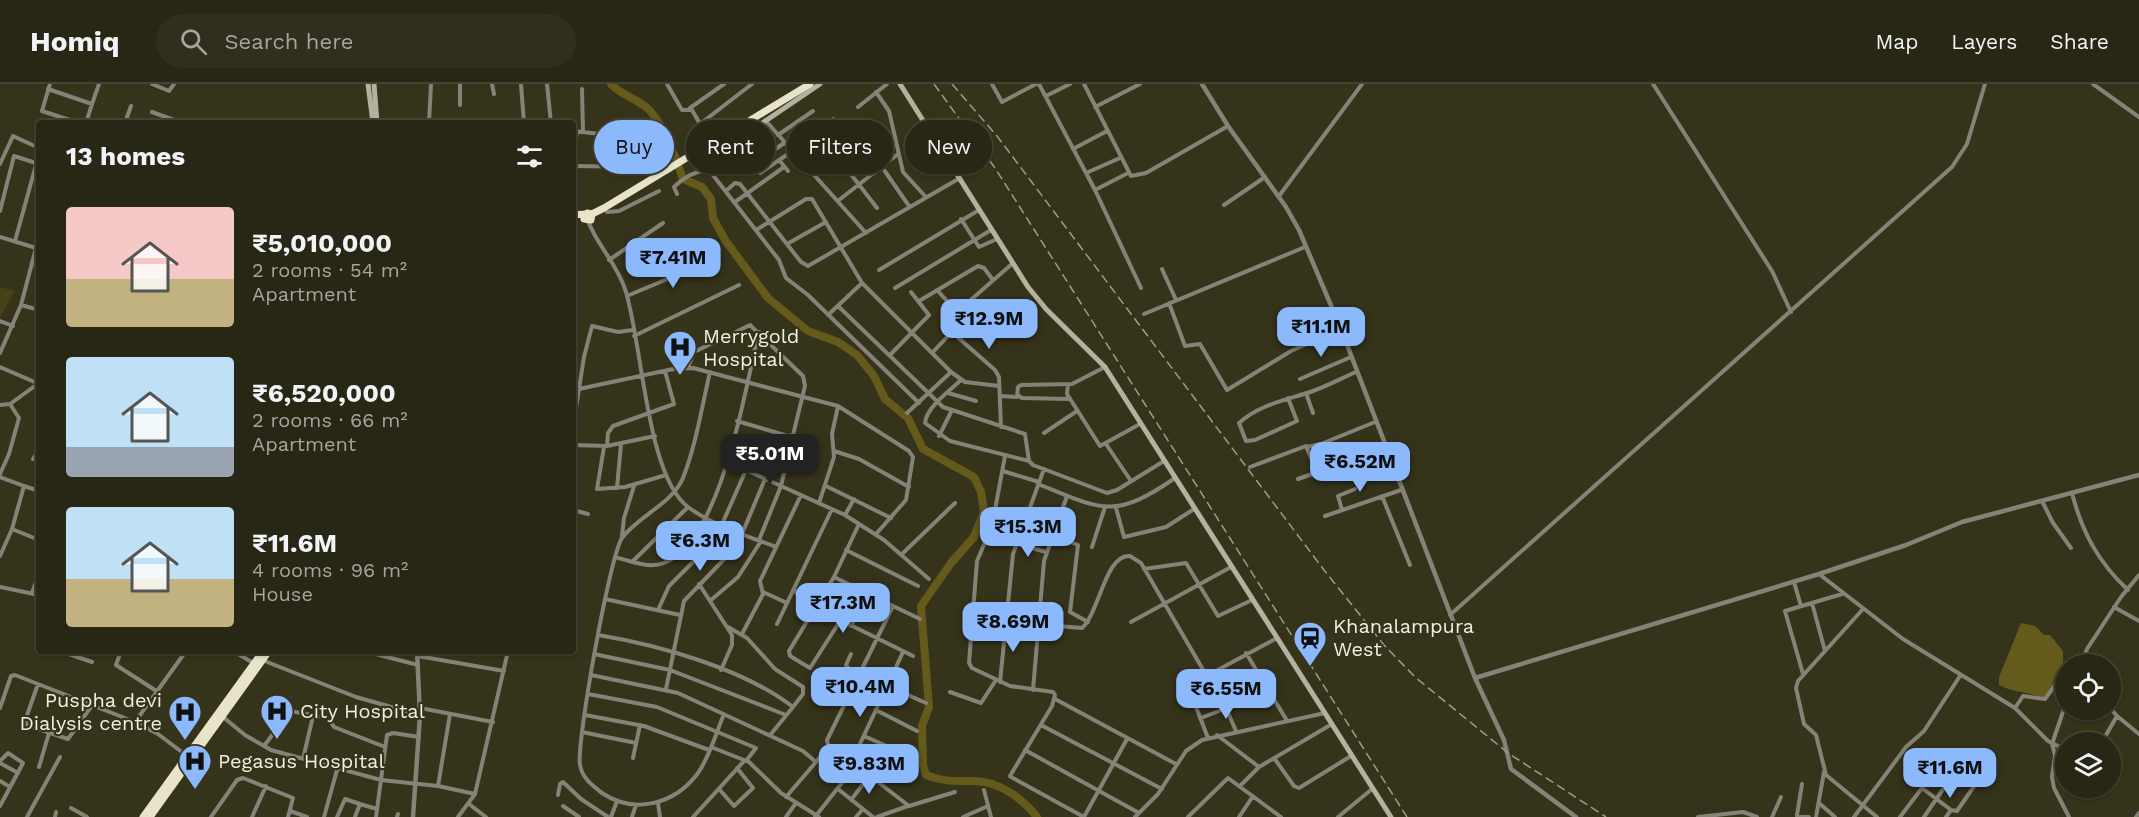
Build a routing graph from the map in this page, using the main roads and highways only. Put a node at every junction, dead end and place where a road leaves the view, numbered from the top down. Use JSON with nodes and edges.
{"nodes":[{"id":1,"x":368,"y":84,"type":"edge"},
{"id":2,"x":374,"y":84,"type":"edge"},
{"id":3,"x":810,"y":84,"type":"edge"},
{"id":4,"x":820,"y":84,"type":"edge"},
{"id":5,"x":900,"y":84,"type":"edge"},
{"id":6,"x":373,"y":120,"type":"edge"},
{"id":7,"x":377,"y":120,"type":"edge"},
{"id":8,"x":754,"y":120,"type":"edge"},
{"id":9,"x":765,"y":120,"type":"edge"},
{"id":10,"x":686,"y":158,"type":"edge"},
{"id":11,"x":635,"y":190,"type":"junction"},
{"id":12,"x":576,"y":217,"type":"edge"},
{"id":13,"x":588,"y":217,"type":"junction"},
{"id":14,"x":262,"y":654,"type":"edge"},
{"id":15,"x":267,"y":654,"type":"edge"},
{"id":16,"x":258,"y":662,"type":"junction"},
{"id":17,"x":189,"y":757,"type":"junction"},
{"id":18,"x":143,"y":817,"type":"edge"},
{"id":19,"x":150,"y":817,"type":"edge"},
{"id":20,"x":1390,"y":817,"type":"edge"}],
"edges":[{"from":1,"to":6,"type":"main road"},
{"from":2,"to":7,"type":"main road"},
{"from":3,"to":8,"type":"highway"},
{"from":4,"to":9,"type":"main road"},
{"from":5,"to":20,"type":"main road"},
{"from":10,"to":11,"type":"highway"},
{"from":11,"to":13,"type":"highway"},
{"from":11,"to":13,"type":"highway"},
{"from":12,"to":13,"type":"highway"},
{"from":14,"to":16,"type":"highway"},
{"from":15,"to":16,"type":"highway"},
{"from":16,"to":17,"type":"highway"},
{"from":16,"to":17,"type":"highway"},
{"from":17,"to":18,"type":"highway"},
{"from":17,"to":19,"type":"highway"}]}
